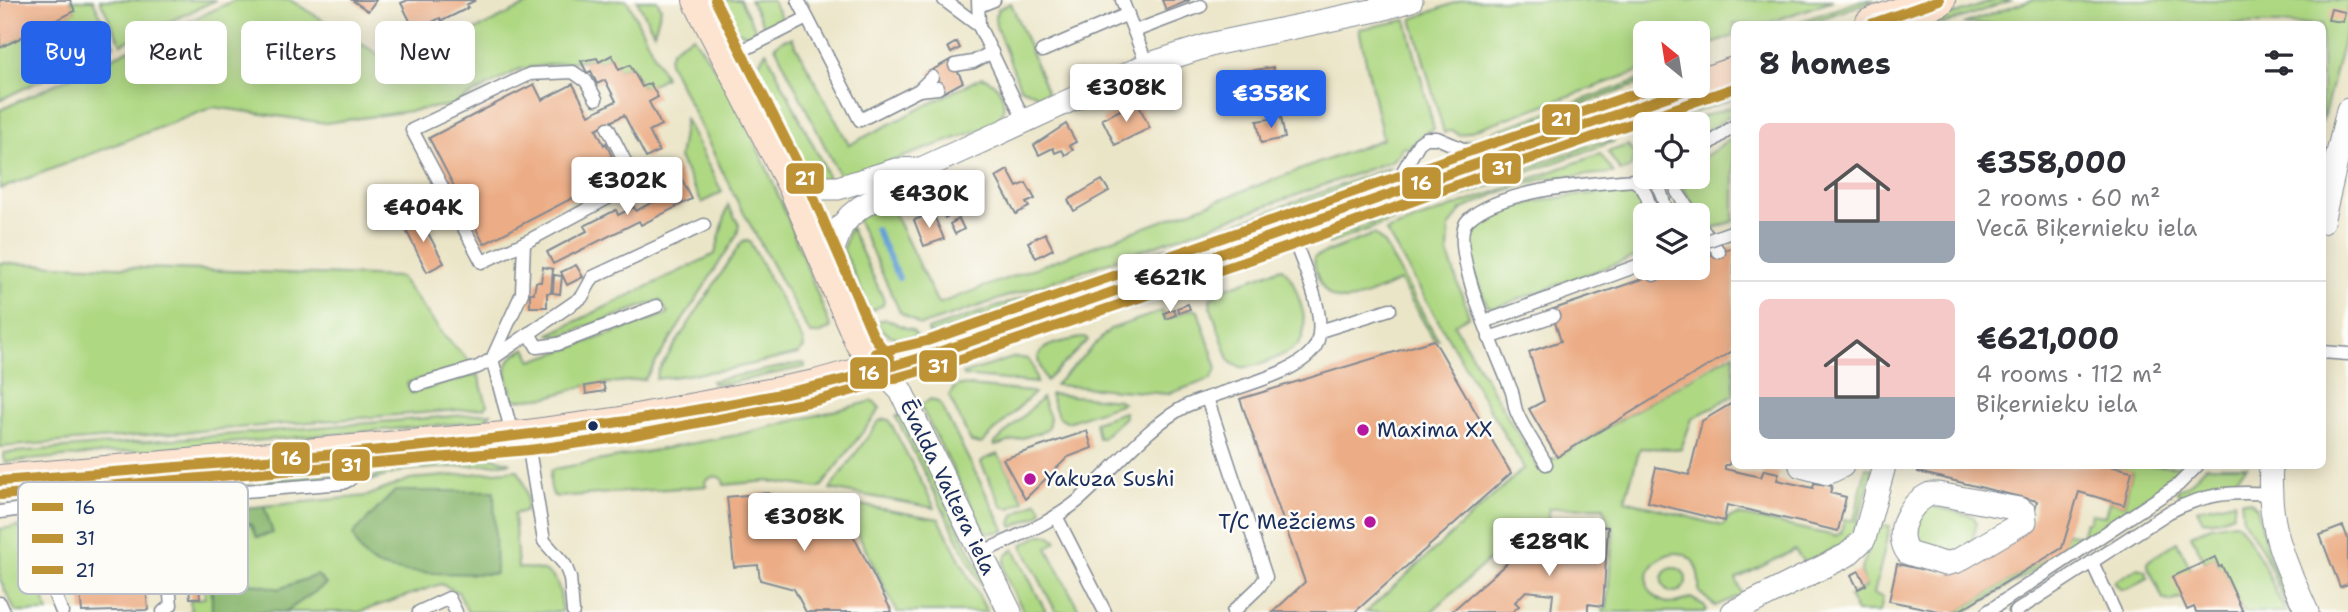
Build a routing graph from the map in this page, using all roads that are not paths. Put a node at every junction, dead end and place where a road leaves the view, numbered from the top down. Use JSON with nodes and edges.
{"nodes":[{"id":1,"x":699,"y":0,"type":"edge"},
{"id":2,"x":798,"y":0,"type":"edge"},
{"id":3,"x":944,"y":0,"type":"edge"},
{"id":4,"x":993,"y":0,"type":"edge"},
{"id":5,"x":1122,"y":0,"type":"edge"},
{"id":6,"x":1410,"y":0,"type":"edge"},
{"id":7,"x":1939,"y":0,"type":"edge"},
{"id":8,"x":978,"y":3,"type":"edge"},
{"id":9,"x":1380,"y":4,"type":"edge"},
{"id":10,"x":1201,"y":6,"type":"dead end"},
{"id":11,"x":1128,"y":14,"type":"junction"},
{"id":12,"x":807,"y":18,"type":"junction"},
{"id":13,"x":1880,"y":21,"type":"edge"},
{"id":14,"x":979,"y":26,"type":"junction"},
{"id":15,"x":1135,"y":31,"type":"junction"},
{"id":16,"x":1042,"y":51,"type":"dead end"},
{"id":17,"x":992,"y":52,"type":"junction"},
{"id":18,"x":728,"y":58,"type":"junction"},
{"id":19,"x":1147,"y":65,"type":"junction"},
{"id":20,"x":958,"y":70,"type":"dead end"},
{"id":21,"x":1731,"y":74,"type":"edge"},
{"id":22,"x":935,"y":82,"type":"dead end"},
{"id":23,"x":596,"y":99,"type":"dead end"},
{"id":24,"x":1634,"y":109,"type":"junction"},
{"id":25,"x":2348,"y":110,"type":"edge"},
{"id":26,"x":1635,"y":112,"type":"edge"},
{"id":27,"x":1025,"y":122,"type":"junction"},
{"id":28,"x":608,"y":128,"type":"dead end"},
{"id":29,"x":1731,"y":128,"type":"edge"},
{"id":30,"x":1710,"y":143,"type":"edge"},
{"id":31,"x":1487,"y":159,"type":"junction"},
{"id":32,"x":921,"y":169,"type":"junction"},
{"id":33,"x":1633,"y":179,"type":"edge"},
{"id":34,"x":795,"y":188,"type":"junction"},
{"id":35,"x":1390,"y":195,"type":"junction"},
{"id":36,"x":2326,"y":205,"type":"edge"},
{"id":37,"x":704,"y":225,"type":"dead end"},
{"id":38,"x":1291,"y":231,"type":"junction"},
{"id":39,"x":1731,"y":232,"type":"edge"},
{"id":40,"x":1710,"y":240,"type":"edge"},
{"id":41,"x":1710,"y":240,"type":"edge"},
{"id":42,"x":524,"y":243,"type":"junction"},
{"id":43,"x":1719,"y":252,"type":"dead end"},
{"id":44,"x":828,"y":263,"type":"junction"},
{"id":45,"x":1633,"y":267,"type":"edge"},
{"id":46,"x":657,"y":306,"type":"dead end"},
{"id":47,"x":1390,"y":309,"type":"dead end"},
{"id":48,"x":1553,"y":316,"type":"dead end"},
{"id":49,"x":1483,"y":322,"type":"junction"},
{"id":50,"x":1320,"y":331,"type":"junction"},
{"id":51,"x":529,"y":333,"type":"junction"},
{"id":52,"x":1489,"y":338,"type":"junction"},
{"id":53,"x":2326,"y":352,"type":"edge"},
{"id":54,"x":2348,"y":354,"type":"edge"},
{"id":55,"x":492,"y":359,"type":"junction"},
{"id":56,"x":878,"y":367,"type":"junction"},
{"id":57,"x":417,"y":385,"type":"dead end"},
{"id":58,"x":1207,"y":398,"type":"junction"},
{"id":59,"x":520,"y":436,"type":"junction"},
{"id":60,"x":383,"y":450,"type":"junction"},
{"id":61,"x":1546,"y":464,"type":"dead end"},
{"id":62,"x":1813,"y":469,"type":"edge"},
{"id":63,"x":1836,"y":469,"type":"edge"},
{"id":64,"x":1883,"y":469,"type":"edge"},
{"id":65,"x":2194,"y":469,"type":"edge"},
{"id":66,"x":2271,"y":469,"type":"edge"},
{"id":67,"x":0,"y":481,"type":"edge"},
{"id":68,"x":248,"y":493,"type":"edge"},
{"id":69,"x":2269,"y":494,"type":"junction"},
{"id":70,"x":1873,"y":508,"type":"junction"},
{"id":71,"x":18,"y":510,"type":"edge"},
{"id":72,"x":0,"y":512,"type":"edge"},
{"id":73,"x":1056,"y":516,"type":"junction"},
{"id":74,"x":1906,"y":516,"type":"junction"},
{"id":75,"x":981,"y":552,"type":"junction"},
{"id":76,"x":2092,"y":562,"type":"junction"},
{"id":77,"x":54,"y":594,"type":"edge"},
{"id":78,"x":170,"y":594,"type":"edge"},
{"id":79,"x":0,"y":603,"type":"edge"},
{"id":80,"x":5,"y":612,"type":"edge"},
{"id":81,"x":62,"y":612,"type":"edge"},
{"id":82,"x":163,"y":612,"type":"edge"},
{"id":83,"x":419,"y":612,"type":"edge"},
{"id":84,"x":456,"y":612,"type":"edge"},
{"id":85,"x":573,"y":612,"type":"edge"},
{"id":86,"x":1010,"y":612,"type":"edge"},
{"id":87,"x":1105,"y":612,"type":"edge"},
{"id":88,"x":1233,"y":612,"type":"edge"},
{"id":89,"x":1733,"y":612,"type":"edge"},
{"id":90,"x":1987,"y":612,"type":"edge"},
{"id":91,"x":2015,"y":612,"type":"edge"},
{"id":92,"x":2115,"y":612,"type":"edge"},
{"id":93,"x":2306,"y":612,"type":"edge"}],
"edges":[{"from":1,"to":18,"type":"main road"},
{"from":2,"to":12,"type":"lane"},
{"from":3,"to":14,"type":"lane"},
{"from":4,"to":8,"type":"lane"},
{"from":5,"to":11,"type":"lane"},
{"from":6,"to":9,"type":"street"},
{"from":7,"to":13,"type":"main road"},
{"from":8,"to":14,"type":"lane"},
{"from":9,"to":19,"type":"street"},
{"from":10,"to":15,"type":"lane"},
{"from":11,"to":15,"type":"lane"},
{"from":11,"to":16,"type":"lane"},
{"from":12,"to":18,"type":"lane"},
{"from":12,"to":22,"type":"lane"},
{"from":14,"to":17,"type":"lane"},
{"from":15,"to":19,"type":"lane"},
{"from":17,"to":20,"type":"lane"},
{"from":17,"to":27,"type":"lane"},
{"from":18,"to":34,"type":"main road"},
{"from":19,"to":27,"type":"street"},
{"from":21,"to":24,"type":"main road"},
{"from":23,"to":42,"type":"lane"},
{"from":24,"to":26,"type":"lane"},
{"from":24,"to":31,"type":"main road"},
{"from":25,"to":36,"type":"street"},
{"from":27,"to":32,"type":"street"},
{"from":28,"to":42,"type":"lane"},
{"from":29,"to":30,"type":"lane"},
{"from":31,"to":35,"type":"main road"},
{"from":31,"to":35,"type":"lane"},
{"from":32,"to":34,"type":"street"},
{"from":32,"to":44,"type":"street"},
{"from":33,"to":49,"type":"lane"},
{"from":34,"to":44,"type":"main road"},
{"from":35,"to":38,"type":"main road"},
{"from":37,"to":51,"type":"lane"},
{"from":38,"to":50,"type":"lane"},
{"from":38,"to":56,"type":"main road"},
{"from":39,"to":41,"type":"lane","bridge":true},
{"from":40,"to":43,"type":"lane"},
{"from":42,"to":55,"type":"lane"},
{"from":44,"to":56,"type":"main road"},
{"from":45,"to":49,"type":"lane"},
{"from":46,"to":51,"type":"lane"},
{"from":47,"to":50,"type":"lane"},
{"from":48,"to":52,"type":"lane"},
{"from":49,"to":52,"type":"lane"},
{"from":50,"to":58,"type":"lane"},
{"from":51,"to":55,"type":"lane"},
{"from":52,"to":61,"type":"lane"},
{"from":53,"to":54,"type":"lane"},
{"from":55,"to":57,"type":"lane"},
{"from":55,"to":59,"type":"lane"},
{"from":56,"to":59,"type":"main road"},
{"from":56,"to":75,"type":"street","name":"Ēvalda Valtera iela"},
{"from":58,"to":73,"type":"lane"},
{"from":58,"to":88,"type":"lane"},
{"from":59,"to":60,"type":"main road"},
{"from":59,"to":85,"type":"lane"},
{"from":60,"to":67,"type":"main road"},
{"from":60,"to":68,"type":"lane"},
{"from":62,"to":63,"type":"street"},
{"from":64,"to":70,"type":"street"},
{"from":65,"to":90,"type":"lane"},
{"from":66,"to":69,"type":"street"},
{"from":69,"to":76,"type":"lane"},
{"from":69,"to":93,"type":"street"},
{"from":70,"to":74,"type":"street"},
{"from":70,"to":89,"type":"street"},
{"from":71,"to":72,"type":"lane"},
{"from":73,"to":75,"type":"lane"},
{"from":73,"to":87,"type":"lane"},
{"from":74,"to":74,"type":"street"},
{"from":75,"to":86,"type":"street","name":"Ēvalda Valtera iela"},
{"from":76,"to":91,"type":"lane"},
{"from":76,"to":92,"type":"lane"},
{"from":77,"to":81,"type":"lane"},
{"from":78,"to":82,"type":"lane"},
{"from":79,"to":80,"type":"lane"},
{"from":83,"to":84,"type":"lane"}]}
